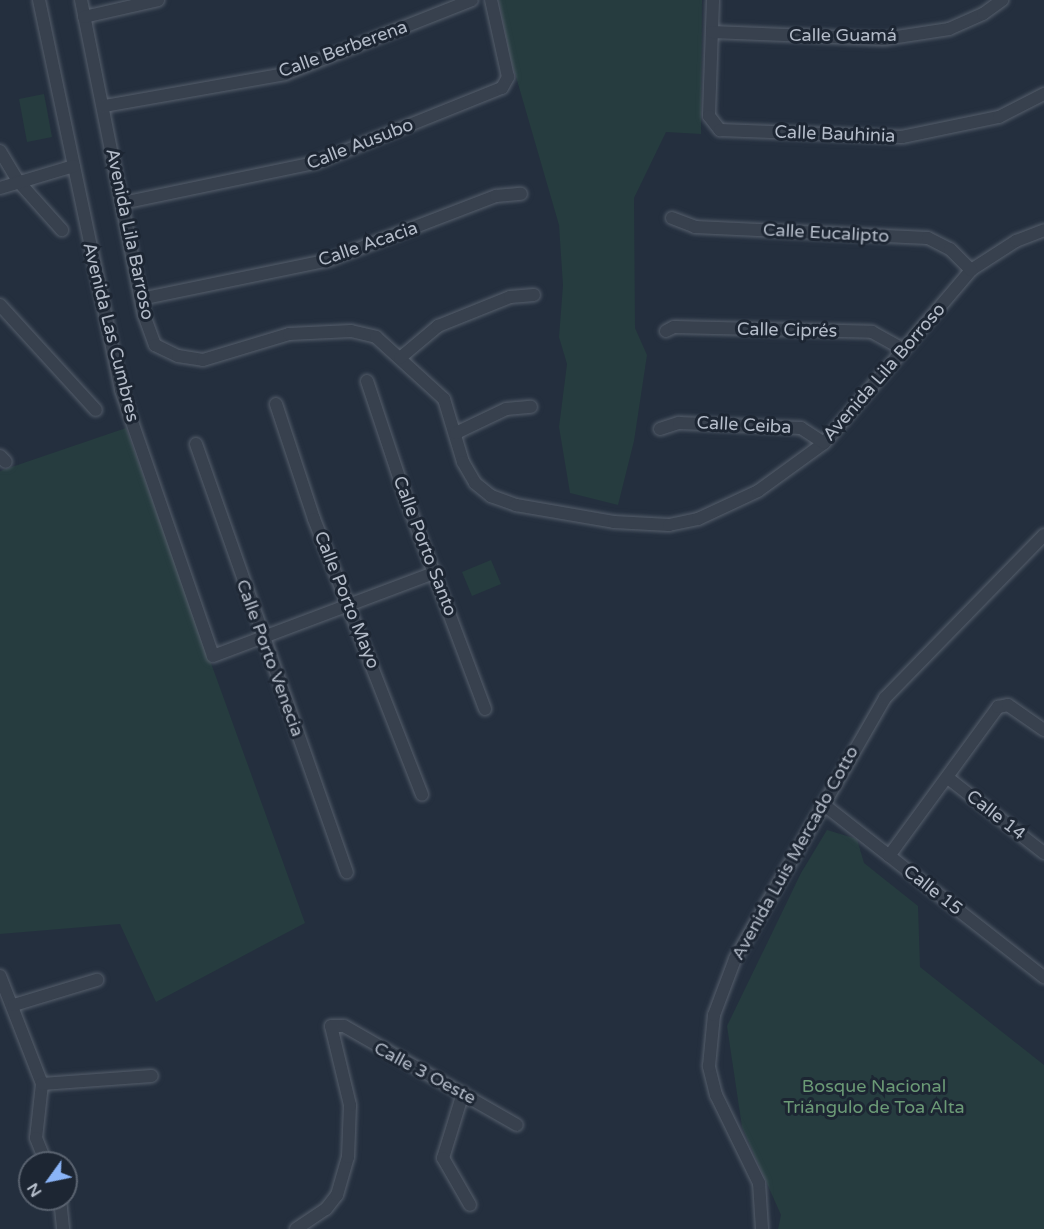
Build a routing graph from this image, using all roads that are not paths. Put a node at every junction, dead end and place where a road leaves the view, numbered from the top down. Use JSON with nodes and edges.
{"nodes":[{"id":1,"x":39,"y":0,"type":"edge"},
{"id":2,"x":81,"y":0,"type":"edge"},
{"id":3,"x":159,"y":0,"type":"edge"},
{"id":4,"x":472,"y":0,"type":"edge"},
{"id":5,"x":491,"y":0,"type":"edge"},
{"id":6,"x":713,"y":0,"type":"edge"},
{"id":7,"x":1002,"y":0,"type":"edge"},
{"id":8,"x":84,"y":17,"type":"junction"},
{"id":9,"x":712,"y":32,"type":"junction"},
{"id":10,"x":1044,"y":94,"type":"edge"},
{"id":11,"x":104,"y":106,"type":"junction"},
{"id":12,"x":0,"y":151,"type":"edge"},
{"id":13,"x":74,"y":166,"type":"junction"},
{"id":14,"x":18,"y":181,"type":"junction"},
{"id":15,"x":0,"y":188,"type":"edge"},
{"id":16,"x":521,"y":194,"type":"dead end"},
{"id":17,"x":123,"y":203,"type":"junction"},
{"id":18,"x":672,"y":218,"type":"dead end"},
{"id":19,"x":62,"y":230,"type":"dead end"},
{"id":20,"x":1044,"y":230,"type":"edge"},
{"id":21,"x":971,"y":270,"type":"junction"},
{"id":22,"x":534,"y":295,"type":"dead end"},
{"id":23,"x":141,"y":299,"type":"junction"},
{"id":24,"x":0,"y":305,"type":"edge"},
{"id":25,"x":666,"y":331,"type":"dead end"},
{"id":26,"x":903,"y":349,"type":"junction"},
{"id":27,"x":400,"y":358,"type":"junction"},
{"id":28,"x":367,"y":381,"type":"dead end"},
{"id":29,"x":276,"y":404,"type":"dead end"},
{"id":30,"x":531,"y":407,"type":"dead end"},
{"id":31,"x":96,"y":410,"type":"dead end"},
{"id":32,"x":660,"y":429,"type":"dead end"},
{"id":33,"x":456,"y":433,"type":"junction"},
{"id":34,"x":824,"y":443,"type":"junction"},
{"id":35,"x":196,"y":444,"type":"dead end"},
{"id":36,"x":614,"y":522,"type":"joint"},
{"id":37,"x":1044,"y":535,"type":"edge"},
{"id":38,"x":436,"y":572,"type":"junction"},
{"id":39,"x":349,"y":605,"type":"junction"},
{"id":40,"x":262,"y":637,"type":"junction"},
{"id":41,"x":485,"y":710,"type":"dead end"},
{"id":42,"x":1044,"y":730,"type":"edge"},
{"id":43,"x":948,"y":777,"type":"junction"},
{"id":44,"x":422,"y":795,"type":"dead end"},
{"id":45,"x":823,"y":804,"type":"junction"},
{"id":46,"x":1044,"y":853,"type":"edge"},
{"id":47,"x":889,"y":856,"type":"junction"},
{"id":48,"x":347,"y":872,"type":"dead end"},
{"id":49,"x":0,"y":976,"type":"edge"},
{"id":50,"x":1044,"y":977,"type":"edge"},
{"id":51,"x":97,"y":980,"type":"dead end"},
{"id":52,"x":14,"y":1005,"type":"junction"},
{"id":53,"x":152,"y":1076,"type":"dead end"},
{"id":54,"x":42,"y":1084,"type":"junction"},
{"id":55,"x":463,"y":1093,"type":"junction"},
{"id":56,"x":517,"y":1125,"type":"dead end"},
{"id":57,"x":41,"y":1151,"type":"edge"},
{"id":58,"x":470,"y":1205,"type":"dead end"},
{"id":59,"x":61,"y":1211,"type":"edge"},
{"id":60,"x":300,"y":1228,"type":"edge"},
{"id":61,"x":63,"y":1229,"type":"edge"},
{"id":62,"x":762,"y":1229,"type":"edge"}],
"edges":[{"from":1,"to":13,"type":"street","name":"Avenida Las Cumbres"},
{"from":2,"to":8,"type":"street","name":"Avenida Lila Barroso"},
{"from":3,"to":8,"type":"street"},
{"from":4,"to":11,"type":"street","name":"Calle Berberena"},
{"from":5,"to":17,"type":"street","name":"Calle Ausubo"},
{"from":6,"to":9,"type":"street","name":"Calle Bauhinia"},
{"from":7,"to":9,"type":"street","name":"Calle Guamá"},
{"from":8,"to":11,"type":"street","name":"Avenida Lila Barroso"},
{"from":9,"to":10,"type":"street","name":"Calle Bauhinia"},
{"from":11,"to":17,"type":"street","name":"Avenida Lila Barroso"},
{"from":12,"to":14,"type":"street"},
{"from":13,"to":14,"type":"street"},
{"from":13,"to":40,"type":"street","name":"Avenida Las Cumbres"},
{"from":14,"to":15,"type":"street"},
{"from":14,"to":19,"type":"street"},
{"from":16,"to":23,"type":"street","name":"Calle Acacia"},
{"from":17,"to":23,"type":"street","name":"Avenida Lila Barroso"},
{"from":18,"to":21,"type":"street","name":"Calle Eucalipto"},
{"from":20,"to":21,"type":"street","name":"Avenida Lila Borroso"},
{"from":21,"to":26,"type":"street","name":"Avenida Lila Borroso"},
{"from":22,"to":27,"type":"street"},
{"from":23,"to":27,"type":"street","name":"Avenida Lila Barroso"},
{"from":24,"to":31,"type":"street"},
{"from":25,"to":26,"type":"street","name":"Calle Ciprés"},
{"from":26,"to":34,"type":"street","name":"Avenida Lila Borroso"},
{"from":27,"to":33,"type":"street","name":"Avenida Lila Barroso"},
{"from":28,"to":38,"type":"street","name":"Calle Porto Santo"},
{"from":29,"to":39,"type":"street","name":"Calle Porto Mayo"},
{"from":30,"to":33,"type":"street"},
{"from":32,"to":34,"type":"street","name":"Calle Ceiba"},
{"from":33,"to":36,"type":"street","name":"Avenida Lila Barroso"},
{"from":34,"to":36,"type":"street","name":"Avenida Lila Borroso"},
{"from":35,"to":40,"type":"street","name":"Calle Porto Venecia"},
{"from":37,"to":45,"type":"street","name":"Avenida Luis Mercado Cotto"},
{"from":38,"to":39,"type":"street"},
{"from":38,"to":41,"type":"street","name":"Calle Porto Santo"},
{"from":39,"to":40,"type":"street"},
{"from":39,"to":44,"type":"street","name":"Calle Porto Mayo"},
{"from":40,"to":48,"type":"street","name":"Calle Porto Venecia"},
{"from":42,"to":43,"type":"street","name":"Calle 14"},
{"from":43,"to":46,"type":"street","name":"Calle 14"},
{"from":43,"to":47,"type":"street","name":"Calle 14"},
{"from":45,"to":47,"type":"street","name":"Calle 15"},
{"from":45,"to":62,"type":"street","name":"Avenida Luis Mercado Cotto"},
{"from":47,"to":50,"type":"street","name":"Calle 15"},
{"from":49,"to":52,"type":"street"},
{"from":51,"to":52,"type":"street"},
{"from":52,"to":54,"type":"street"},
{"from":53,"to":54,"type":"street"},
{"from":54,"to":57,"type":"street"},
{"from":55,"to":56,"type":"street","name":"Calle 3 Oeste"},
{"from":55,"to":58,"type":"street"},
{"from":55,"to":60,"type":"street","name":"Calle 3 Oeste"},
{"from":59,"to":61,"type":"street"}]}
